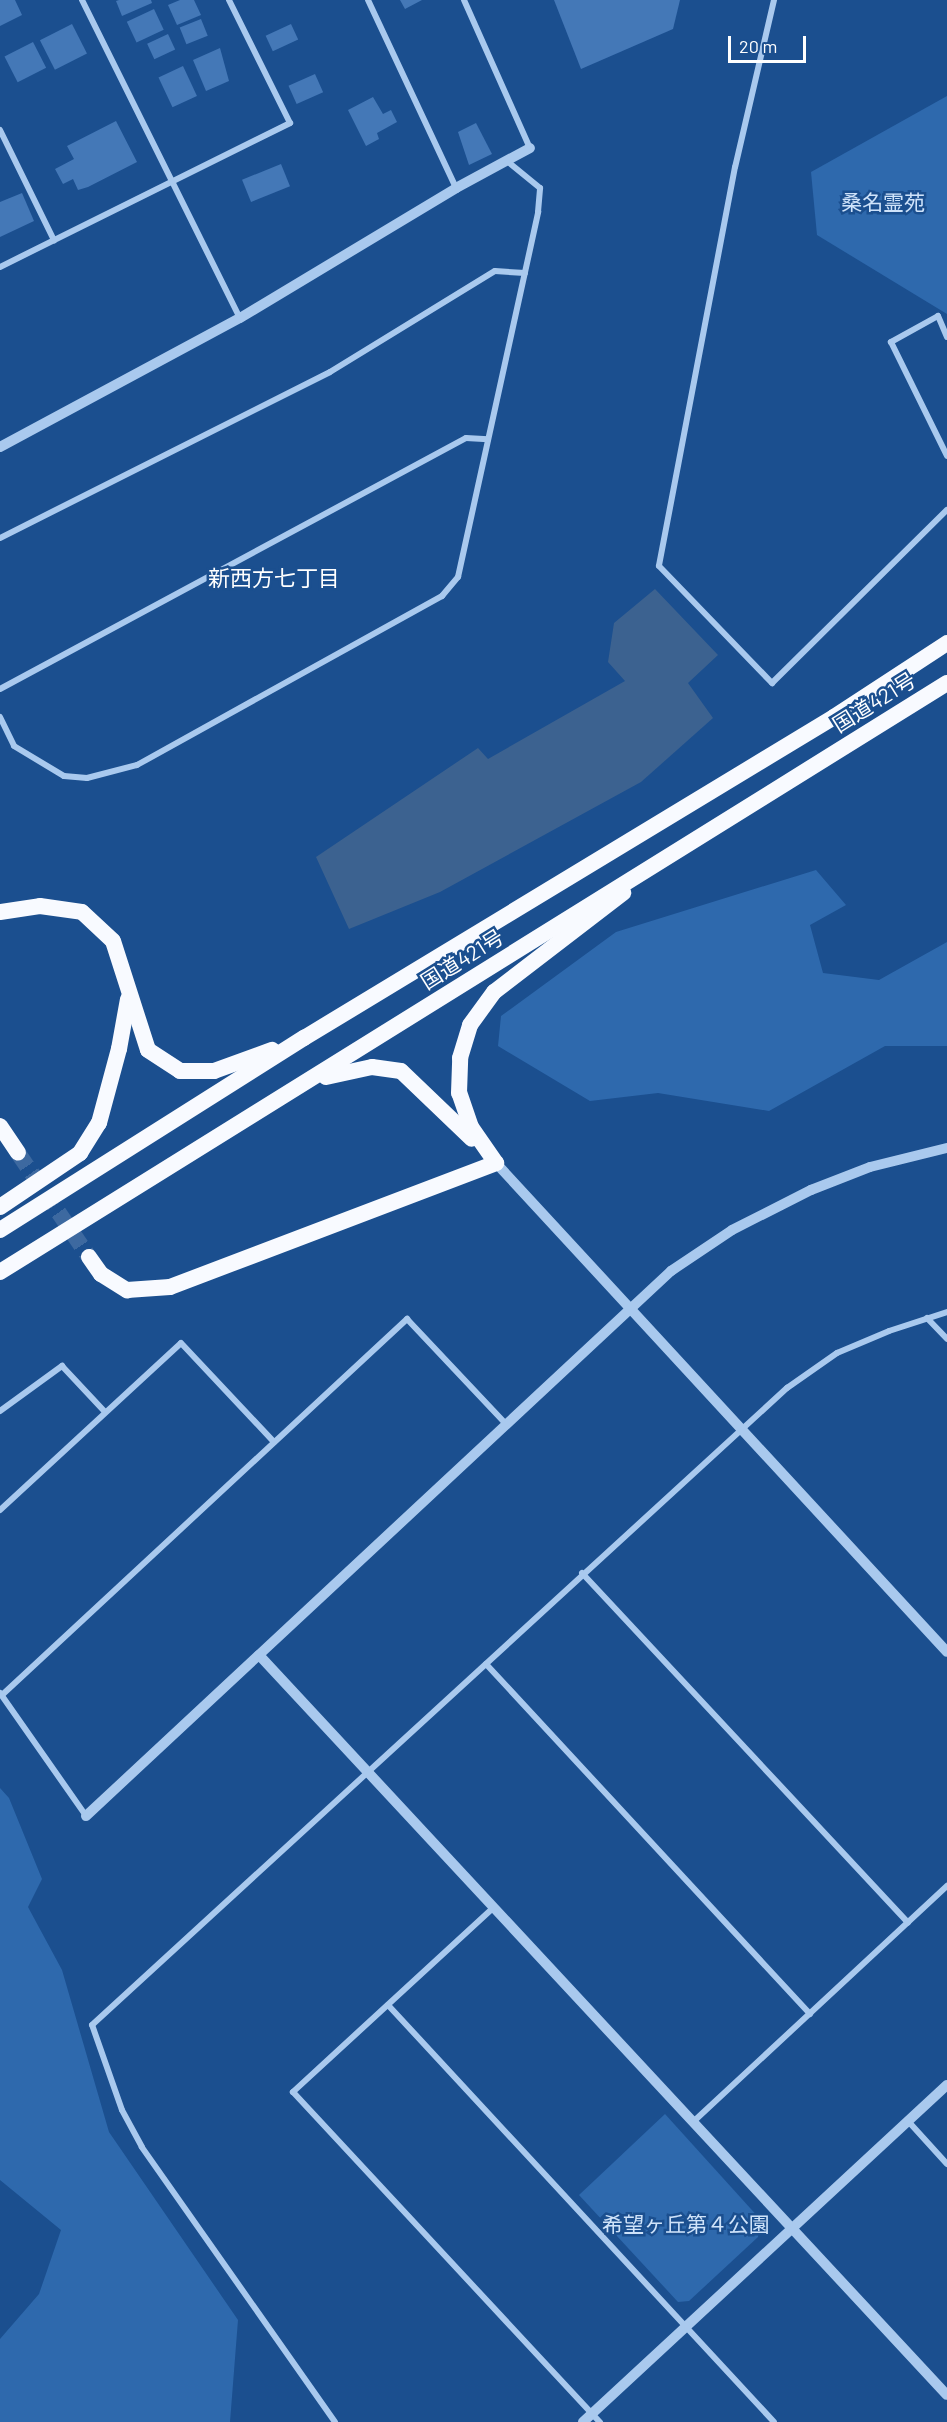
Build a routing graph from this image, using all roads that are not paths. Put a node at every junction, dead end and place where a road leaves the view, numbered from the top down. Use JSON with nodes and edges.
{"nodes":[{"id":1,"x":82,"y":0,"type":"edge"},
{"id":2,"x":229,"y":0,"type":"edge"},
{"id":3,"x":368,"y":0,"type":"edge"},
{"id":4,"x":464,"y":0,"type":"edge"},
{"id":5,"x":774,"y":0,"type":"edge"},
{"id":6,"x":0,"y":130,"type":"edge"},
{"id":7,"x":530,"y":148,"type":"joint"},
{"id":8,"x":506,"y":161,"type":"junction"},
{"id":9,"x":172,"y":181,"type":"junction"},
{"id":10,"x":456,"y":188,"type":"junction"},
{"id":11,"x":54,"y":240,"type":"junction"},
{"id":12,"x":0,"y":267,"type":"edge"},
{"id":13,"x":525,"y":273,"type":"junction"},
{"id":14,"x":240,"y":318,"type":"junction"},
{"id":15,"x":947,"y":337,"type":"edge"},
{"id":16,"x":488,"y":440,"type":"junction"},
{"id":17,"x":0,"y":447,"type":"edge"},
{"id":18,"x":947,"y":456,"type":"edge"},
{"id":19,"x":947,"y":510,"type":"edge"},
{"id":20,"x":0,"y":538,"type":"edge"},
{"id":21,"x":947,"y":643,"type":"edge"},
{"id":22,"x":947,"y":683,"type":"edge"},
{"id":23,"x":0,"y":688,"type":"edge"},
{"id":24,"x":0,"y":717,"type":"edge"},
{"id":25,"x":662,"y":859,"type":"junction"},
{"id":26,"x":0,"y":912,"type":"edge"},
{"id":27,"x":130,"y":988,"type":"junction"},
{"id":28,"x":304,"y":1038,"type":"junction"},
{"id":29,"x":309,"y":1082,"type":"junction"},
{"id":30,"x":0,"y":1126,"type":"edge"},
{"id":31,"x":947,"y":1148,"type":"edge"},
{"id":32,"x":18,"y":1153,"type":"tunnel mouth"},
{"id":33,"x":496,"y":1163,"type":"junction"},
{"id":34,"x":0,"y":1207,"type":"edge"},
{"id":35,"x":0,"y":1230,"type":"edge"},
{"id":36,"x":89,"y":1257,"type":"tunnel mouth"},
{"id":37,"x":0,"y":1272,"type":"edge"},
{"id":38,"x":630,"y":1308,"type":"junction"},
{"id":39,"x":947,"y":1312,"type":"edge"},
{"id":40,"x":927,"y":1318,"type":"junction"},
{"id":41,"x":947,"y":1339,"type":"edge"},
{"id":42,"x":0,"y":1411,"type":"edge"},
{"id":43,"x":105,"y":1412,"type":"junction"},
{"id":44,"x":507,"y":1425,"type":"junction"},
{"id":45,"x":740,"y":1428,"type":"junction"},
{"id":46,"x":274,"y":1442,"type":"junction"},
{"id":47,"x":0,"y":1510,"type":"edge"},
{"id":48,"x":582,"y":1573,"type":"junction"},
{"id":49,"x":947,"y":1652,"type":"edge"},
{"id":50,"x":259,"y":1655,"type":"junction"},
{"id":51,"x":486,"y":1664,"type":"junction"},
{"id":52,"x":1,"y":1694,"type":"edge"},
{"id":53,"x":368,"y":1770,"type":"junction"},
{"id":54,"x":86,"y":1816,"type":"joint"},
{"id":55,"x":947,"y":1886,"type":"edge"},
{"id":56,"x":493,"y":1908,"type":"junction"},
{"id":57,"x":908,"y":1923,"type":"junction"},
{"id":58,"x":388,"y":2005,"type":"junction"},
{"id":59,"x":810,"y":2014,"type":"junction"},
{"id":60,"x":947,"y":2085,"type":"edge"},
{"id":61,"x":908,"y":2121,"type":"junction"},
{"id":62,"x":693,"y":2122,"type":"junction"},
{"id":63,"x":947,"y":2164,"type":"edge"},
{"id":64,"x":793,"y":2229,"type":"junction"},
{"id":65,"x":687,"y":2326,"type":"junction"},
{"id":66,"x":947,"y":2395,"type":"edge"},
{"id":67,"x":596,"y":2418,"type":"edge"},
{"id":68,"x":335,"y":2422,"type":"edge"},
{"id":69,"x":583,"y":2422,"type":"edge"},
{"id":70,"x":774,"y":2422,"type":"edge"}],
"edges":[{"from":1,"to":9,"type":"street"},
{"from":2,"to":9,"type":"street"},
{"from":3,"to":10,"type":"street"},
{"from":4,"to":7,"type":"street"},
{"from":5,"to":19,"type":"street"},
{"from":6,"to":11,"type":"street"},
{"from":7,"to":8,"type":"street"},
{"from":8,"to":10,"type":"street"},
{"from":8,"to":13,"type":"street"},
{"from":9,"to":11,"type":"street"},
{"from":9,"to":14,"type":"street"},
{"from":10,"to":14,"type":"street"},
{"from":11,"to":12,"type":"street"},
{"from":13,"to":16,"type":"street"},
{"from":13,"to":20,"type":"street"},
{"from":14,"to":17,"type":"street"},
{"from":15,"to":18,"type":"street"},
{"from":16,"to":23,"type":"street"},
{"from":16,"to":24,"type":"street"},
{"from":21,"to":28,"type":"highway","name":"国道421号"},
{"from":22,"to":25,"type":"highway","name":"国道421号"},
{"from":25,"to":29,"type":"highway","name":"国道421号"},
{"from":25,"to":33,"type":"highway"},
{"from":26,"to":27,"type":"highway"},
{"from":27,"to":28,"type":"highway"},
{"from":27,"to":34,"type":"highway"},
{"from":28,"to":35,"type":"highway","name":"国道421号"},
{"from":29,"to":33,"type":"highway"},
{"from":29,"to":37,"type":"highway","name":"国道421号"},
{"from":30,"to":32,"type":"highway"},
{"from":31,"to":38,"type":"street"},
{"from":33,"to":36,"type":"highway"},
{"from":33,"to":38,"type":"street"},
{"from":38,"to":44,"type":"street"},
{"from":38,"to":45,"type":"street"},
{"from":39,"to":40,"type":"street"},
{"from":40,"to":41,"type":"street"},
{"from":40,"to":45,"type":"street"},
{"from":42,"to":43,"type":"street"},
{"from":43,"to":46,"type":"street"},
{"from":43,"to":47,"type":"street"},
{"from":44,"to":46,"type":"street"},
{"from":44,"to":50,"type":"street"},
{"from":45,"to":48,"type":"street"},
{"from":45,"to":49,"type":"street"},
{"from":46,"to":52,"type":"street"},
{"from":48,"to":51,"type":"street"},
{"from":48,"to":57,"type":"street"},
{"from":50,"to":53,"type":"street"},
{"from":50,"to":54,"type":"street"},
{"from":51,"to":53,"type":"street"},
{"from":51,"to":59,"type":"street"},
{"from":52,"to":54,"type":"street"},
{"from":53,"to":56,"type":"street"},
{"from":53,"to":68,"type":"street"},
{"from":55,"to":57,"type":"street"},
{"from":56,"to":58,"type":"street"},
{"from":56,"to":62,"type":"street"},
{"from":57,"to":59,"type":"street"},
{"from":58,"to":65,"type":"street"},
{"from":58,"to":67,"type":"street"},
{"from":59,"to":62,"type":"street"},
{"from":60,"to":61,"type":"street"},
{"from":61,"to":63,"type":"street"},
{"from":61,"to":64,"type":"street"},
{"from":62,"to":64,"type":"street"},
{"from":64,"to":65,"type":"street"},
{"from":64,"to":66,"type":"street"},
{"from":65,"to":67,"type":"street"},
{"from":65,"to":70,"type":"street"},
{"from":67,"to":69,"type":"street"}]}
